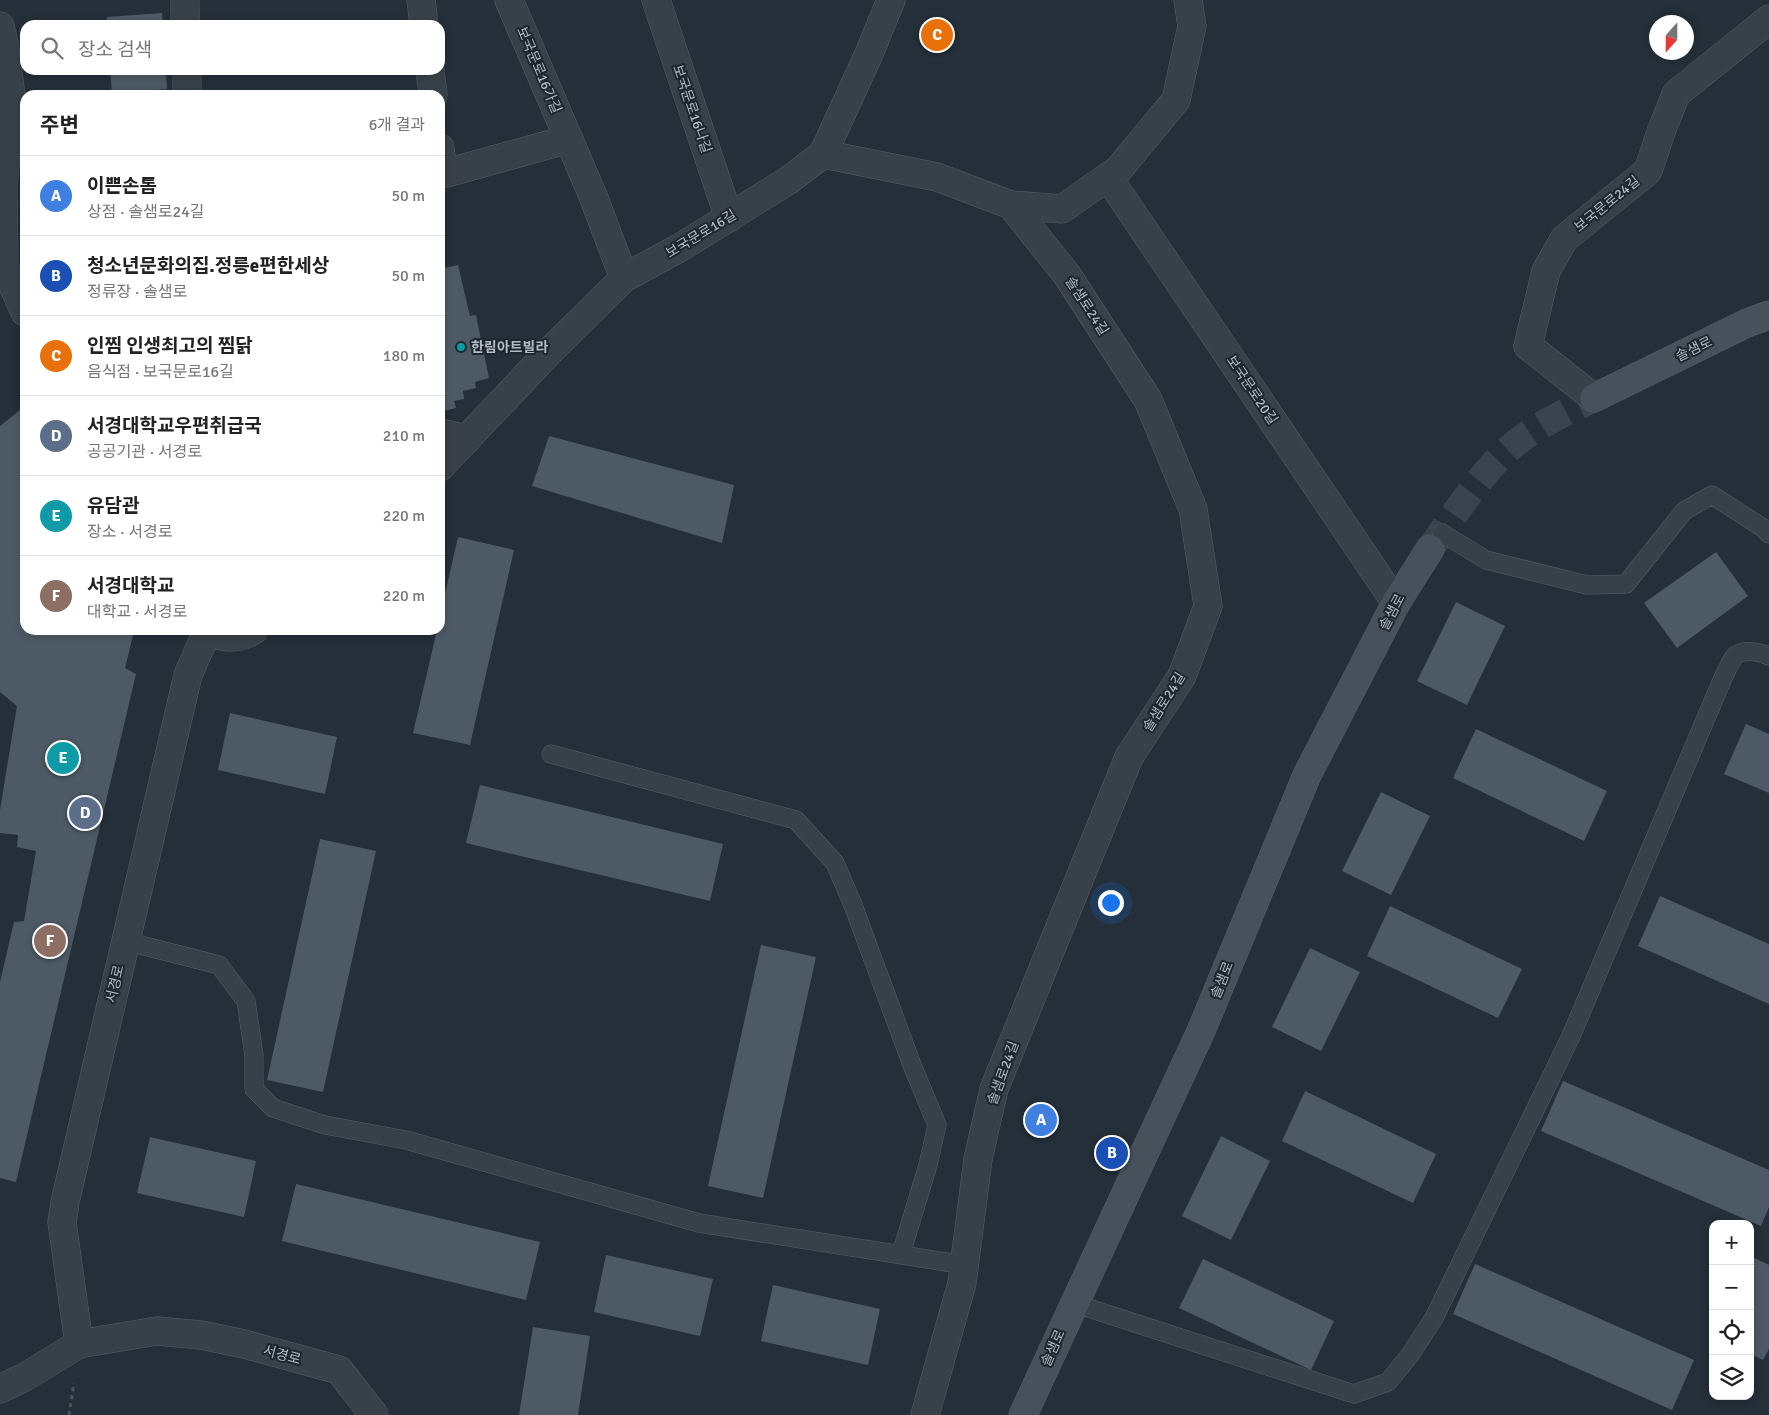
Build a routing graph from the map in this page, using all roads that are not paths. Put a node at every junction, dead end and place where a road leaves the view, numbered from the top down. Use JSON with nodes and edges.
{"nodes":[{"id":1,"x":185,"y":0,"type":"edge"},
{"id":2,"x":421,"y":0,"type":"edge"},
{"id":3,"x":509,"y":0,"type":"edge"},
{"id":4,"x":656,"y":0,"type":"edge"},
{"id":5,"x":891,"y":0,"type":"edge"},
{"id":6,"x":1188,"y":0,"type":"edge"},
{"id":7,"x":1769,"y":19,"type":"edge"},
{"id":8,"x":185,"y":20,"type":"edge"},
{"id":9,"x":423,"y":20,"type":"edge"},
{"id":10,"x":0,"y":26,"type":"edge"},
{"id":11,"x":187,"y":75,"type":"edge"},
{"id":12,"x":431,"y":75,"type":"edge"},
{"id":13,"x":187,"y":90,"type":"edge"},
{"id":14,"x":432,"y":90,"type":"edge"},
{"id":15,"x":569,"y":139,"type":"junction"},
{"id":16,"x":823,"y":154,"type":"junction"},
{"id":17,"x":445,"y":165,"type":"edge"},
{"id":18,"x":1108,"y":177,"type":"junction"},
{"id":19,"x":1012,"y":205,"type":"junction"},
{"id":20,"x":728,"y":218,"type":"junction"},
{"id":21,"x":18,"y":276,"type":"edge"},
{"id":22,"x":624,"y":278,"type":"junction"},
{"id":23,"x":1769,"y":314,"type":"edge"},
{"id":24,"x":1594,"y":398,"type":"joint"},
{"id":25,"x":445,"y":434,"type":"edge"},
{"id":26,"x":467,"y":439,"type":"junction"},
{"id":27,"x":445,"y":462,"type":"edge"},
{"id":28,"x":1769,"y":534,"type":"edge"},
{"id":29,"x":1436,"y":541,"type":"joint"},
{"id":30,"x":1396,"y":603,"type":"junction"},
{"id":31,"x":207,"y":635,"type":"edge"},
{"id":32,"x":220,"y":635,"type":"edge"},
{"id":33,"x":245,"y":635,"type":"edge"},
{"id":34,"x":1769,"y":656,"type":"edge"},
{"id":35,"x":551,"y":754,"type":"dead end"},
{"id":36,"x":125,"y":941,"type":"junction"},
{"id":37,"x":901,"y":1254,"type":"junction"},
{"id":38,"x":965,"y":1264,"type":"junction"},
{"id":39,"x":1073,"y":1303,"type":"junction"},
{"id":40,"x":79,"y":1344,"type":"junction"},
{"id":41,"x":0,"y":1389,"type":"edge"},
{"id":42,"x":374,"y":1415,"type":"edge"},
{"id":43,"x":925,"y":1415,"type":"edge"},
{"id":44,"x":1023,"y":1415,"type":"edge"}],
"edges":[{"from":1,"to":8,"type":"street"},
{"from":2,"to":9,"type":"street"},
{"from":3,"to":15,"type":"street","name":"보국문로16가길"},
{"from":4,"to":20,"type":"street","name":"보국문로16나길"},
{"from":5,"to":16,"type":"street","name":"보국문로16길"},
{"from":6,"to":18,"type":"street"},
{"from":7,"to":24,"type":"street","name":"보국문로24길"},
{"from":10,"to":21,"type":"street"},
{"from":11,"to":13,"type":"street"},
{"from":12,"to":14,"type":"street"},
{"from":15,"to":17,"type":"street"},
{"from":15,"to":22,"type":"street","name":"보국문로16가길"},
{"from":16,"to":19,"type":"street"},
{"from":16,"to":20,"type":"street","name":"보국문로16길"},
{"from":18,"to":19,"type":"street"},
{"from":18,"to":30,"type":"street","name":"보국문로20길"},
{"from":19,"to":38,"type":"street","name":"솔샘로24길"},
{"from":20,"to":22,"type":"street","name":"보국문로16길"},
{"from":22,"to":26,"type":"street","name":"보국문로16길"},
{"from":23,"to":24,"type":"main road","name":"솔샘로"},
{"from":25,"to":26,"type":"street"},
{"from":26,"to":27,"type":"street","name":"보국문로16길"},
{"from":28,"to":29,"type":"lane"},
{"from":29,"to":30,"type":"main road","name":"솔샘로"},
{"from":30,"to":39,"type":"main road","name":"솔샘로"},
{"from":31,"to":36,"type":"street","name":"서경로"},
{"from":32,"to":33,"type":"street"},
{"from":34,"to":39,"type":"lane"},
{"from":35,"to":37,"type":"lane"},
{"from":36,"to":37,"type":"lane"},
{"from":36,"to":40,"type":"street","name":"서경로"},
{"from":37,"to":38,"type":"lane"},
{"from":38,"to":43,"type":"street","name":"솔샘로24길"},
{"from":39,"to":44,"type":"main road","name":"솔샘로"},
{"from":40,"to":41,"type":"street","name":"서경로"},
{"from":40,"to":42,"type":"street","name":"서경로"}]}
